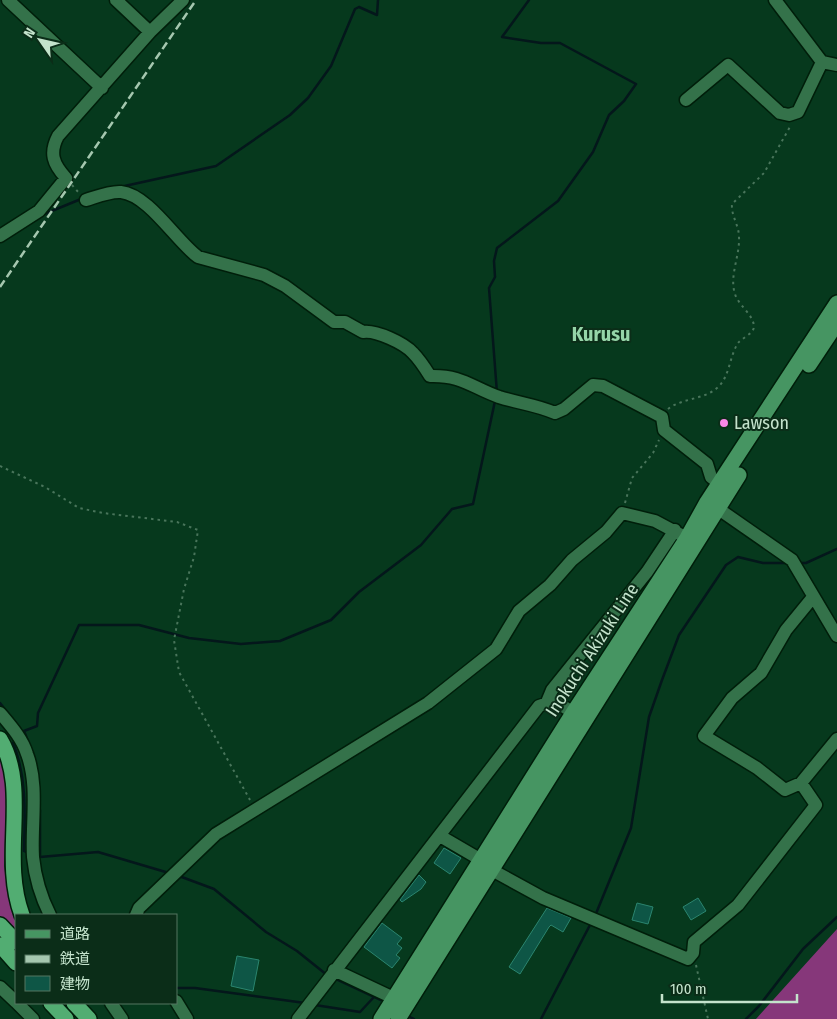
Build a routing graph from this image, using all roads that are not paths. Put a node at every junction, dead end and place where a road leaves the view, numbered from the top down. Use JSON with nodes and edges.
{"nodes":[{"id":1,"x":8,"y":0,"type":"edge"},
{"id":2,"x":116,"y":0,"type":"edge"},
{"id":3,"x":184,"y":0,"type":"edge"},
{"id":4,"x":775,"y":0,"type":"edge"},
{"id":5,"x":150,"y":32,"type":"junction"},
{"id":6,"x":822,"y":62,"type":"junction"},
{"id":7,"x":837,"y":65,"type":"edge"},
{"id":8,"x":102,"y":88,"type":"junction"},
{"id":9,"x":686,"y":100,"type":"dead end"},
{"id":10,"x":86,"y":200,"type":"road end"},
{"id":11,"x":0,"y":236,"type":"edge"},
{"id":12,"x":837,"y":303,"type":"edge"},
{"id":13,"x":837,"y":322,"type":"edge"},
{"id":14,"x":725,"y":488,"type":"junction"},
{"id":15,"x":713,"y":505,"type":"junction"},
{"id":16,"x":681,"y":534,"type":"junction"},
{"id":17,"x":813,"y":597,"type":"junction"},
{"id":18,"x":837,"y":636,"type":"edge"},
{"id":19,"x":547,"y":702,"type":"junction"},
{"id":20,"x":0,"y":713,"type":"edge"},
{"id":21,"x":578,"y":716,"type":"junction"},
{"id":22,"x":0,"y":739,"type":"edge"},
{"id":23,"x":837,"y":739,"type":"edge"},
{"id":24,"x":801,"y":783,"type":"junction"},
{"id":25,"x":440,"y":836,"type":"junction"},
{"id":26,"x":488,"y":865,"type":"junction"},
{"id":27,"x":22,"y":914,"type":"edge"},
{"id":28,"x":50,"y":914,"type":"edge"},
{"id":29,"x":136,"y":914,"type":"edge"},
{"id":30,"x":0,"y":924,"type":"edge"},
{"id":31,"x":15,"y":941,"type":"edge"},
{"id":32,"x":0,"y":945,"type":"edge"},
{"id":33,"x":10,"y":958,"type":"edge"},
{"id":34,"x":334,"y":970,"type":"junction"},
{"id":35,"x":0,"y":986,"type":"edge"},
{"id":36,"x":15,"y":1000,"type":"edge"},
{"id":37,"x":400,"y":1001,"type":"junction"},
{"id":38,"x":19,"y":1004,"type":"edge"},
{"id":39,"x":53,"y":1004,"type":"edge"},
{"id":40,"x":112,"y":1004,"type":"edge"},
{"id":41,"x":178,"y":1004,"type":"edge"},
{"id":42,"x":33,"y":1019,"type":"edge"},
{"id":43,"x":66,"y":1019,"type":"edge"},
{"id":44,"x":122,"y":1019,"type":"edge"},
{"id":45,"x":187,"y":1019,"type":"edge"},
{"id":46,"x":298,"y":1019,"type":"edge"},
{"id":47,"x":381,"y":1019,"type":"edge"},
{"id":48,"x":398,"y":1019,"type":"edge"}],
"edges":[{"from":1,"to":8,"type":"street"},
{"from":2,"to":5,"type":"street"},
{"from":3,"to":5,"type":"street"},
{"from":4,"to":6,"type":"street"},
{"from":5,"to":8,"type":"street"},
{"from":6,"to":7,"type":"street"},
{"from":6,"to":9,"type":"street"},
{"from":8,"to":11,"type":"street"},
{"from":10,"to":14,"type":"street"},
{"from":12,"to":14,"type":"main road","name":"Inokuchi Akizuki Line"},
{"from":13,"to":14,"type":"main road","name":"Inokuchi Akizuki Line"},
{"from":14,"to":15,"type":"main road","name":"Inokuchi Akizuki Line"},
{"from":15,"to":16,"type":"main road","name":"Inokuchi Akizuki Line"},
{"from":15,"to":17,"type":"street"},
{"from":15,"to":21,"type":"main road","name":"Inokuchi Akizuki Line"},
{"from":16,"to":19,"type":"street"},
{"from":16,"to":21,"type":"main road","name":"Inokuchi Akizuki Line"},
{"from":16,"to":29,"type":"street"},
{"from":17,"to":18,"type":"street"},
{"from":17,"to":24,"type":"street"},
{"from":19,"to":21,"type":"street"},
{"from":19,"to":25,"type":"street"},
{"from":20,"to":28,"type":"street"},
{"from":21,"to":26,"type":"main road","name":"Inokuchi Akizuki Line"},
{"from":22,"to":27,"type":"highway"},
{"from":23,"to":24,"type":"street"},
{"from":24,"to":26,"type":"street"},
{"from":25,"to":26,"type":"street"},
{"from":25,"to":34,"type":"street"},
{"from":26,"to":37,"type":"main road","name":"Inokuchi Akizuki Line"},
{"from":30,"to":31,"type":"highway"},
{"from":32,"to":33,"type":"highway"},
{"from":34,"to":37,"type":"street"},
{"from":34,"to":46,"type":"street"},
{"from":35,"to":36,"type":"street"},
{"from":37,"to":47,"type":"main road","name":"Inokuchi Akizuki Line"},
{"from":37,"to":48,"type":"main road","name":"Inokuchi Akizuki Line"},
{"from":38,"to":42,"type":"street"},
{"from":39,"to":43,"type":"highway"},
{"from":40,"to":44,"type":"street"},
{"from":41,"to":45,"type":"street"}]}
